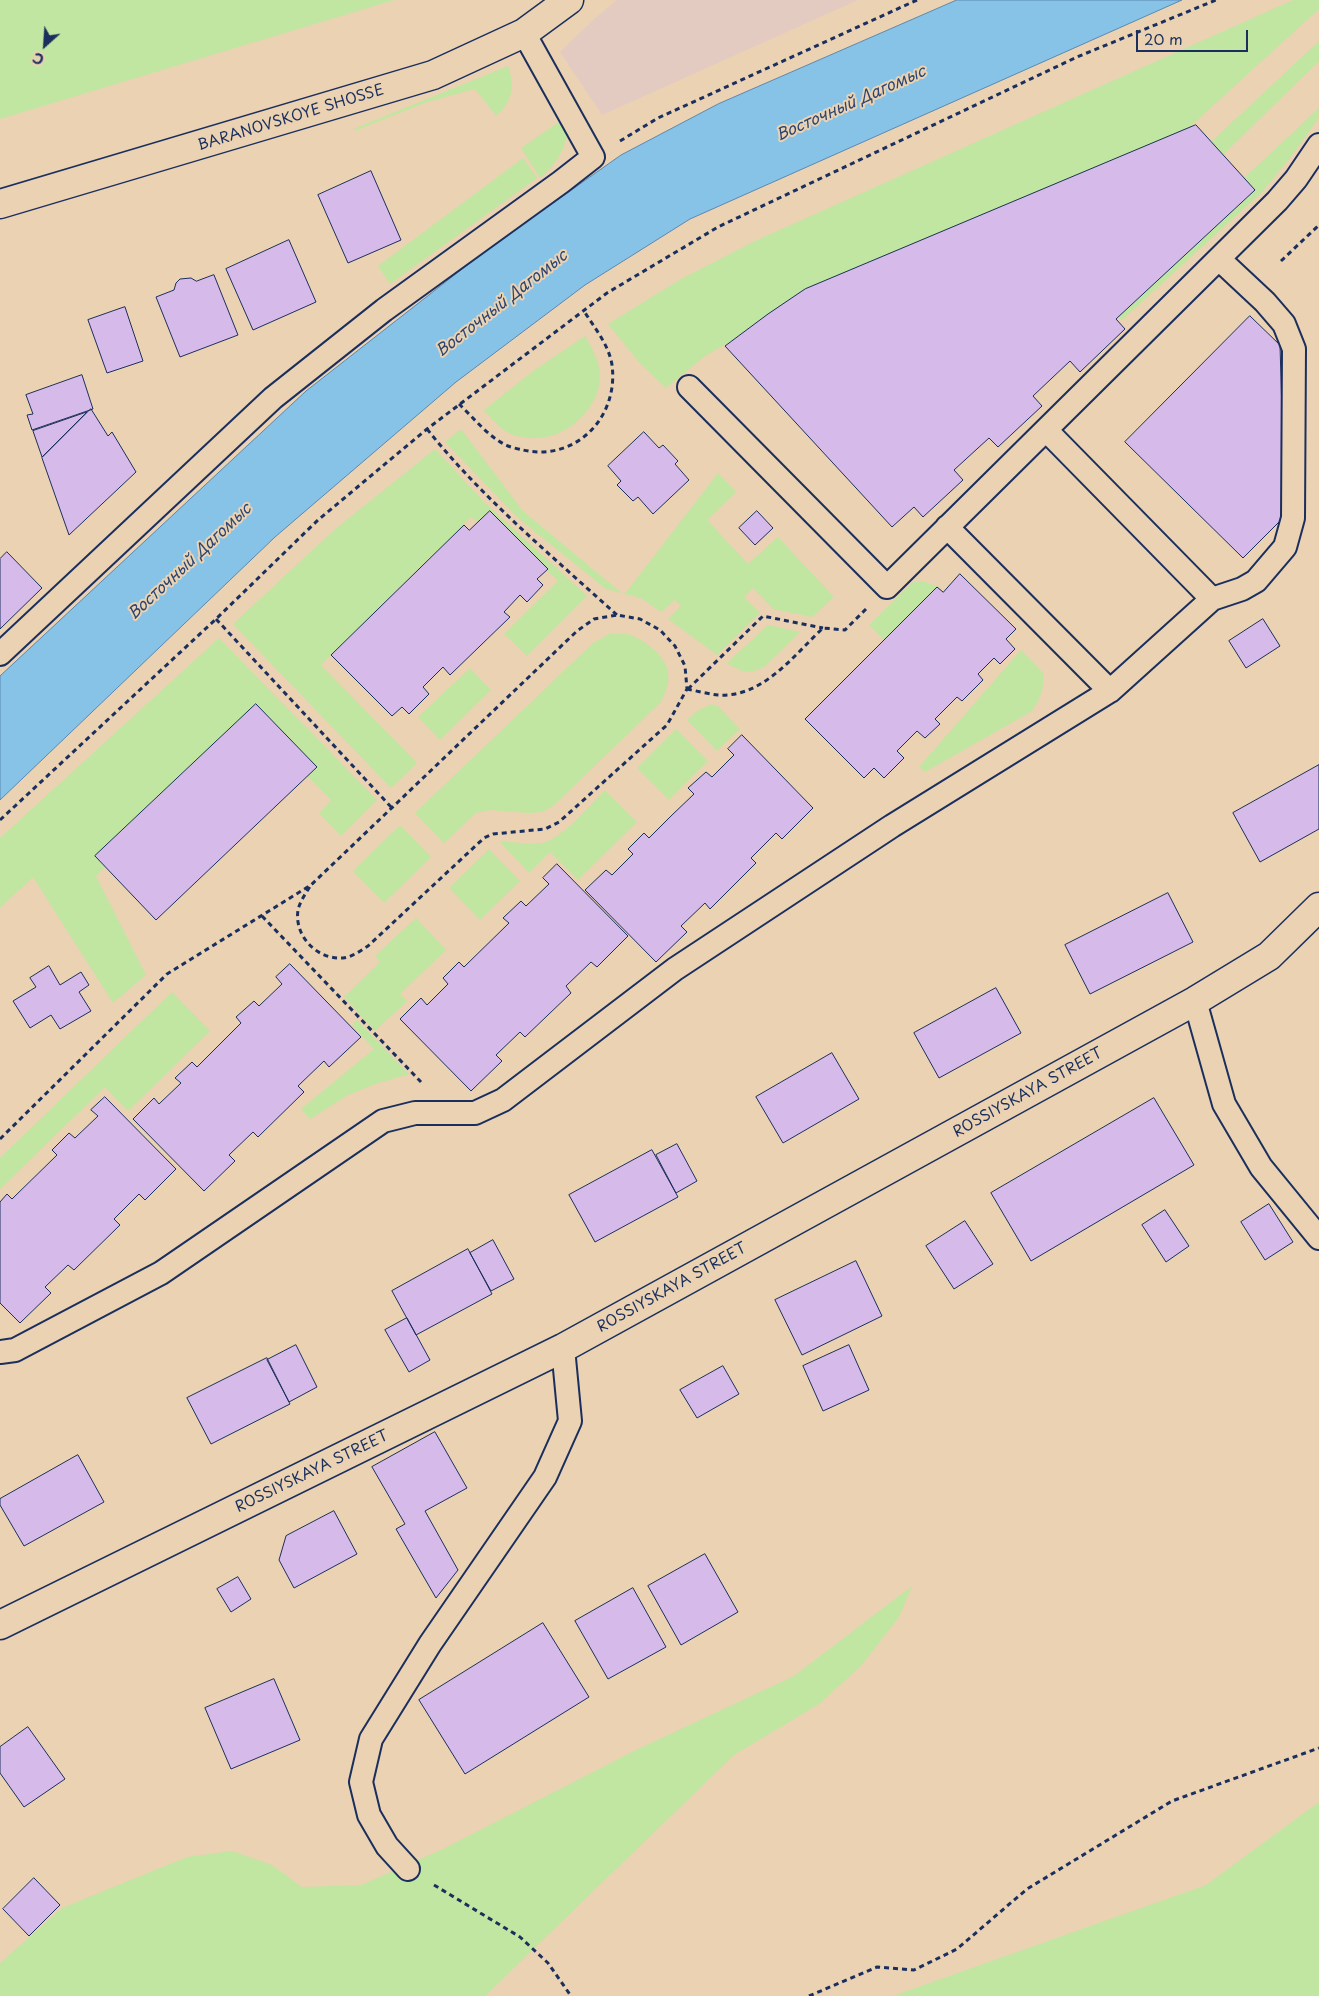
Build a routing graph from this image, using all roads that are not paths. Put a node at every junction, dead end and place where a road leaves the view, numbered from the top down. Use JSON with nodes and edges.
{"nodes":[{"id":1,"x":569,"y":0,"type":"edge"},
{"id":2,"x":524,"y":33,"type":"junction"},
{"id":3,"x":1319,"y":145,"type":"edge"},
{"id":4,"x":0,"y":204,"type":"edge"},
{"id":5,"x":1219,"y":258,"type":"junction"},
{"id":6,"x":690,"y":387,"type":"dead end"},
{"id":7,"x":1046,"y":430,"type":"junction"},
{"id":8,"x":947,"y":526,"type":"junction"},
{"id":9,"x":1212,"y":599,"type":"junction"},
{"id":10,"x":0,"y":654,"type":"edge"},
{"id":11,"x":1110,"y":691,"type":"junction"},
{"id":12,"x":1319,"y":907,"type":"edge"},
{"id":13,"x":1195,"y":1001,"type":"junction"},
{"id":14,"x":1319,"y":1238,"type":"edge"},
{"id":15,"x":563,"y":1348,"type":"junction"},
{"id":16,"x":0,"y":1352,"type":"edge"},
{"id":17,"x":0,"y":1625,"type":"edge"},
{"id":18,"x":408,"y":1869,"type":"road end"}],
"edges":[{"from":1,"to":2,"type":"street","name":"BARANOVSKOYE SHOSSE"},
{"from":2,"to":4,"type":"street","name":"BARANOVSKOYE SHOSSE"},
{"from":2,"to":10,"type":"lane"},
{"from":3,"to":5,"type":"lane"},
{"from":5,"to":7,"type":"lane"},
{"from":5,"to":9,"type":"lane"},
{"from":6,"to":8,"type":"lane"},
{"from":7,"to":8,"type":"lane"},
{"from":7,"to":9,"type":"lane"},
{"from":8,"to":11,"type":"lane"},
{"from":9,"to":11,"type":"lane"},
{"from":11,"to":16,"type":"lane"},
{"from":12,"to":13,"type":"street","name":"ROSSIYSKAYA STREET"},
{"from":13,"to":14,"type":"lane"},
{"from":13,"to":15,"type":"street","name":"ROSSIYSKAYA STREET"},
{"from":15,"to":17,"type":"street","name":"ROSSIYSKAYA STREET"},
{"from":15,"to":18,"type":"lane"}]}
